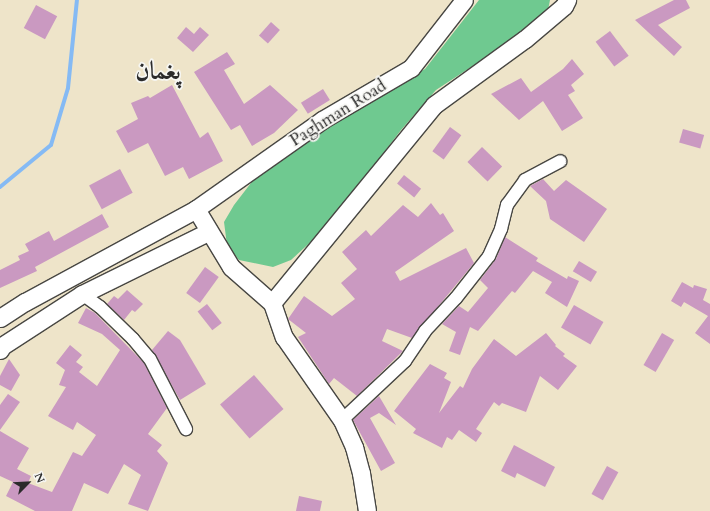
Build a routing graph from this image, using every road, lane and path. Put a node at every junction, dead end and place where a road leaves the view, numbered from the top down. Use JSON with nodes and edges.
{"nodes":[{"id":1,"x":464,"y":0,"type":"edge"},
{"id":2,"x":565,"y":2,"type":"edge"},
{"id":3,"x":560,"y":161,"type":"dead end"},
{"id":4,"x":196,"y":208,"type":"junction"},
{"id":5,"x":208,"y":232,"type":"junction"},
{"id":6,"x":82,"y":294,"type":"junction"},
{"id":7,"x":272,"y":303,"type":"junction"},
{"id":8,"x":0,"y":318,"type":"edge"},
{"id":9,"x":1,"y":347,"type":"edge"},
{"id":10,"x":342,"y":420,"type":"junction"},
{"id":11,"x":186,"y":429,"type":"dead end"},
{"id":12,"x":367,"y":511,"type":"edge"}],
"edges":[{"from":1,"to":4,"type":"main road","name":"Paghman Road"},
{"from":2,"to":7,"type":"main road"},
{"from":3,"to":10,"type":"street"},
{"from":4,"to":5,"type":"main road"},
{"from":4,"to":8,"type":"main road","name":"Paghman Road"},
{"from":5,"to":6,"type":"main road"},
{"from":5,"to":7,"type":"main road"},
{"from":6,"to":9,"type":"main road"},
{"from":6,"to":11,"type":"street"},
{"from":7,"to":10,"type":"main road"},
{"from":10,"to":12,"type":"main road"}]}
